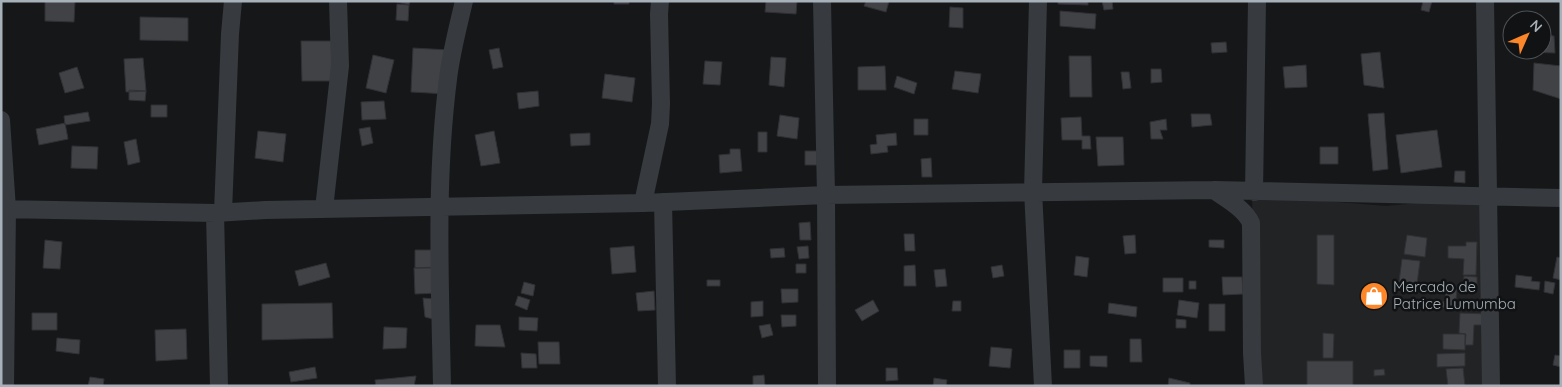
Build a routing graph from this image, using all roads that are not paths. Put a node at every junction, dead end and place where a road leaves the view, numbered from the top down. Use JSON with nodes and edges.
{"nodes":[{"id":1,"x":233,"y":1,"type":"edge"},
{"id":2,"x":338,"y":1,"type":"edge"},
{"id":3,"x":464,"y":1,"type":"edge"},
{"id":4,"x":660,"y":1,"type":"edge"},
{"id":5,"x":822,"y":1,"type":"edge"},
{"id":6,"x":1038,"y":1,"type":"edge"},
{"id":7,"x":1257,"y":1,"type":"edge"},
{"id":8,"x":1485,"y":1,"type":"edge"},
{"id":9,"x":1,"y":120,"type":"edge"},
{"id":10,"x":1214,"y":190,"type":"junction"},
{"id":11,"x":1032,"y":191,"type":"junction"},
{"id":12,"x":1254,"y":192,"type":"junction"},
{"id":13,"x":826,"y":195,"type":"junction"},
{"id":14,"x":1488,"y":196,"type":"junction"},
{"id":15,"x":1561,"y":198,"type":"edge"},
{"id":16,"x":663,"y":202,"type":"junction"},
{"id":17,"x":643,"y":203,"type":"junction"},
{"id":18,"x":440,"y":208,"type":"junction"},
{"id":19,"x":4,"y":209,"type":"edge"},
{"id":20,"x":324,"y":209,"type":"junction"},
{"id":21,"x":219,"y":212,"type":"junction"},
{"id":22,"x":5,"y":386,"type":"edge"},
{"id":23,"x":219,"y":386,"type":"edge"},
{"id":24,"x":442,"y":386,"type":"edge"},
{"id":25,"x":668,"y":386,"type":"edge"},
{"id":26,"x":827,"y":386,"type":"edge"},
{"id":27,"x":1043,"y":386,"type":"edge"},
{"id":28,"x":1254,"y":386,"type":"edge"},
{"id":29,"x":1491,"y":386,"type":"edge"}],
"edges":[{"from":1,"to":21,"type":"street"},
{"from":2,"to":20,"type":"street"},
{"from":3,"to":18,"type":"street"},
{"from":4,"to":17,"type":"street"},
{"from":5,"to":13,"type":"street"},
{"from":6,"to":11,"type":"street"},
{"from":7,"to":12,"type":"street"},
{"from":8,"to":14,"type":"street"},
{"from":9,"to":19,"type":"street"},
{"from":10,"to":11,"type":"street"},
{"from":10,"to":12,"type":"street"},
{"from":10,"to":28,"type":"street"},
{"from":11,"to":13,"type":"street"},
{"from":11,"to":27,"type":"street"},
{"from":12,"to":14,"type":"street"},
{"from":13,"to":16,"type":"street"},
{"from":13,"to":26,"type":"street"},
{"from":14,"to":15,"type":"street"},
{"from":14,"to":29,"type":"street"},
{"from":16,"to":17,"type":"street"},
{"from":16,"to":25,"type":"street"},
{"from":17,"to":18,"type":"street"},
{"from":18,"to":20,"type":"street"},
{"from":18,"to":24,"type":"street"},
{"from":19,"to":21,"type":"street"},
{"from":19,"to":22,"type":"street"},
{"from":20,"to":21,"type":"street"},
{"from":21,"to":23,"type":"street"}]}
